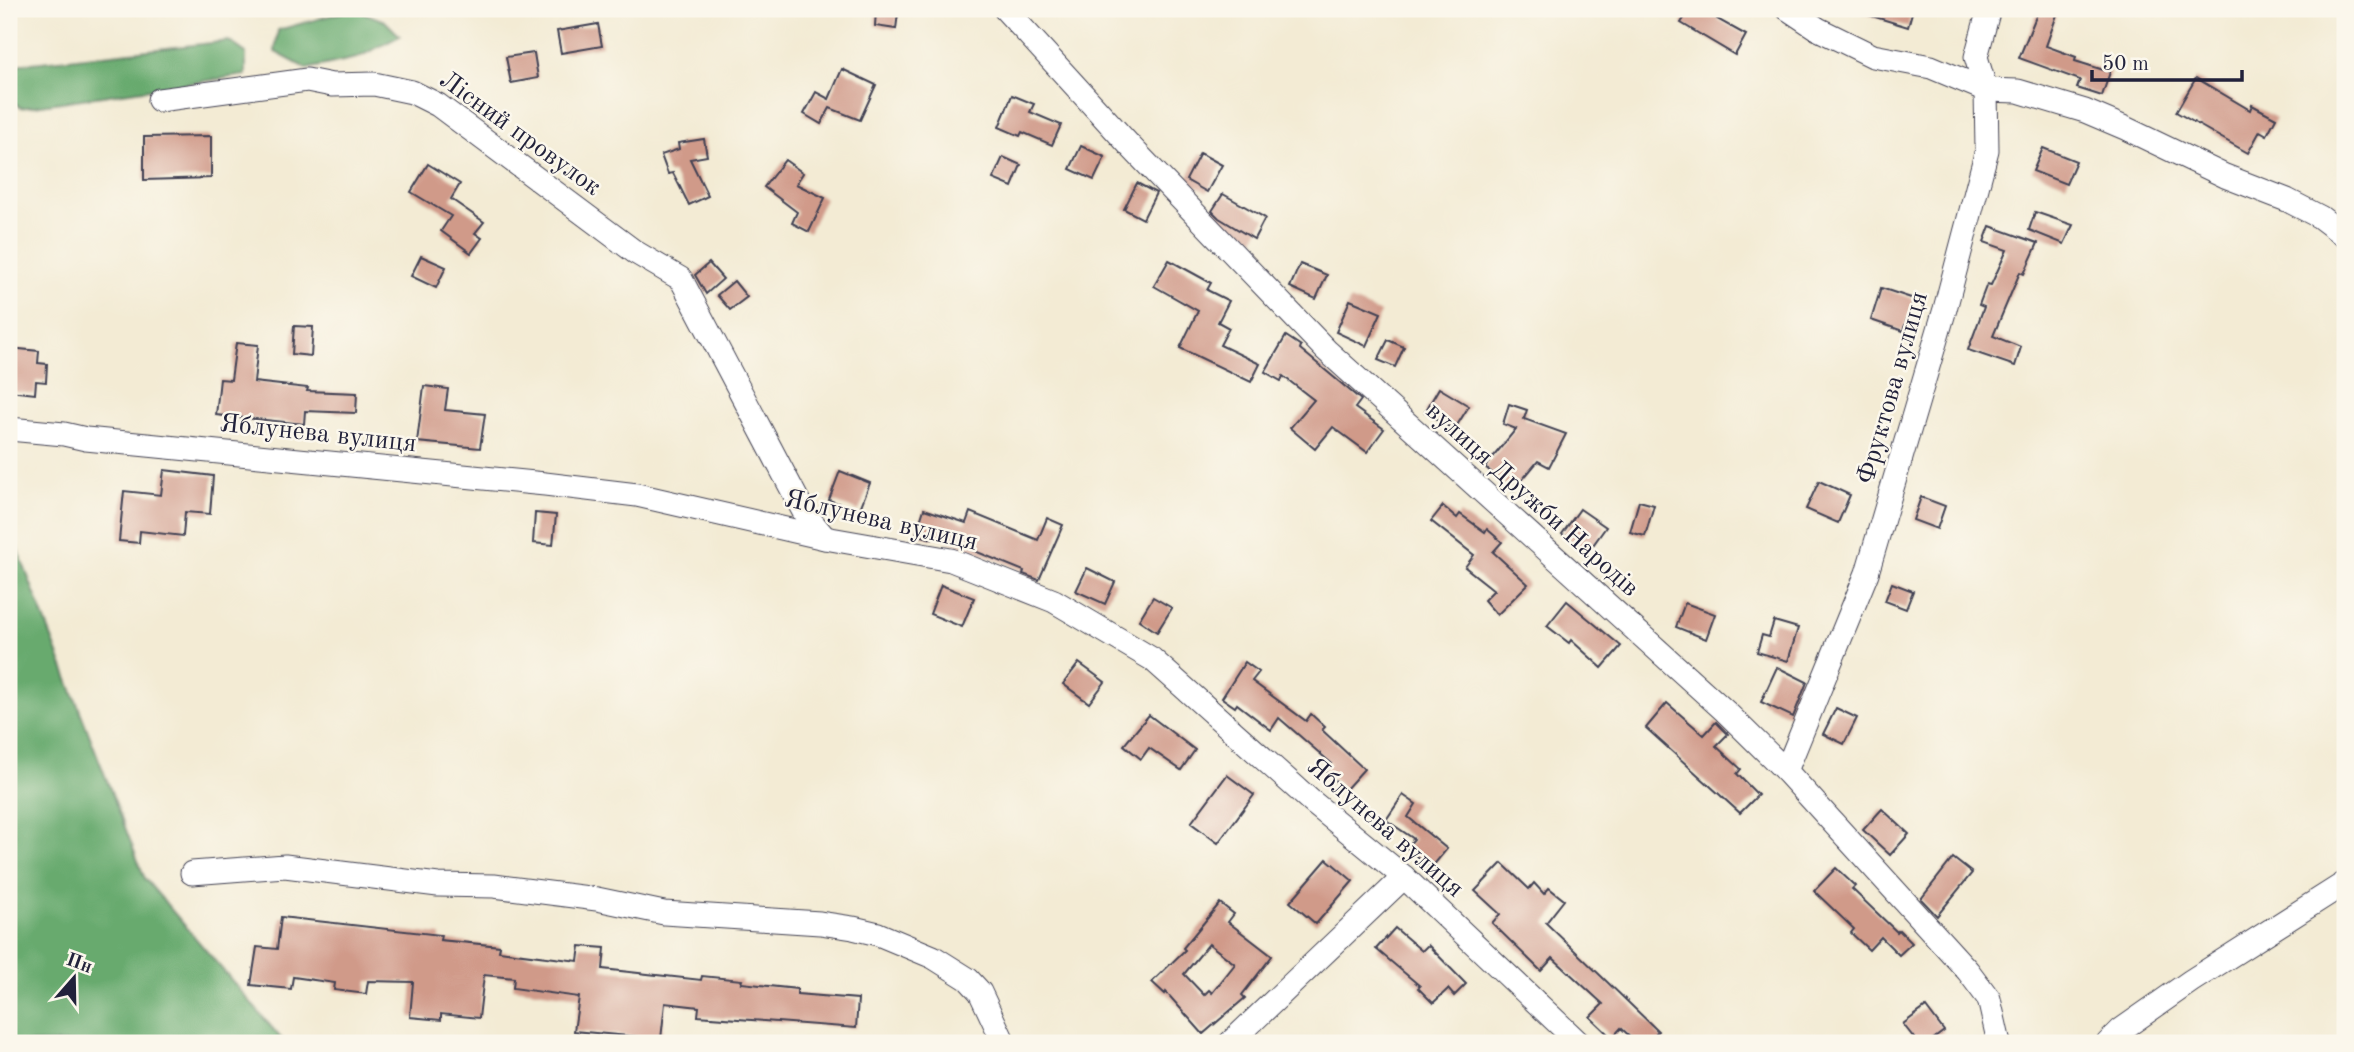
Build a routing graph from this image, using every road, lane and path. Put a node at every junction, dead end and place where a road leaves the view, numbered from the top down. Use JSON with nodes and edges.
{"nodes":[{"id":1,"x":1005,"y":9,"type":"edge"},
{"id":2,"x":1788,"y":9,"type":"edge"},
{"id":3,"x":1989,"y":9,"type":"edge"},
{"id":4,"x":1986,"y":90,"type":"junction"},
{"id":5,"x":159,"y":100,"type":"dead end"},
{"id":6,"x":2345,"y":236,"type":"edge"},
{"id":7,"x":9,"y":429,"type":"edge"},
{"id":8,"x":825,"y":538,"type":"junction"},
{"id":9,"x":1786,"y":771,"type":"junction"},
{"id":10,"x":192,"y":873,"type":"dead end"},
{"id":11,"x":1404,"y":877,"type":"junction"},
{"id":12,"x":2345,"y":883,"type":"edge"},
{"id":13,"x":1004,"y":1043,"type":"edge"},
{"id":14,"x":1230,"y":1043,"type":"edge"},
{"id":15,"x":1579,"y":1043,"type":"edge"},
{"id":16,"x":1999,"y":1043,"type":"edge"},
{"id":17,"x":2108,"y":1043,"type":"edge"}],
"edges":[{"from":1,"to":9,"type":"street","name":"вулиця Дружби Народів"},
{"from":2,"to":4,"type":"street"},
{"from":3,"to":4,"type":"street","name":"Фруктова вулиця"},
{"from":4,"to":6,"type":"street"},
{"from":4,"to":9,"type":"street","name":"Фруктова вулиця"},
{"from":5,"to":8,"type":"street","name":"Лісний провулок"},
{"from":7,"to":8,"type":"street","name":"Яблунева вулиця"},
{"from":8,"to":11,"type":"street","name":"Яблунева вулиця"},
{"from":9,"to":16,"type":"street","name":"вулиця Дружби Народів"},
{"from":10,"to":13,"type":"street"},
{"from":11,"to":14,"type":"street"},
{"from":11,"to":15,"type":"street","name":"Яблунева вулиця"},
{"from":12,"to":17,"type":"street"}]}
